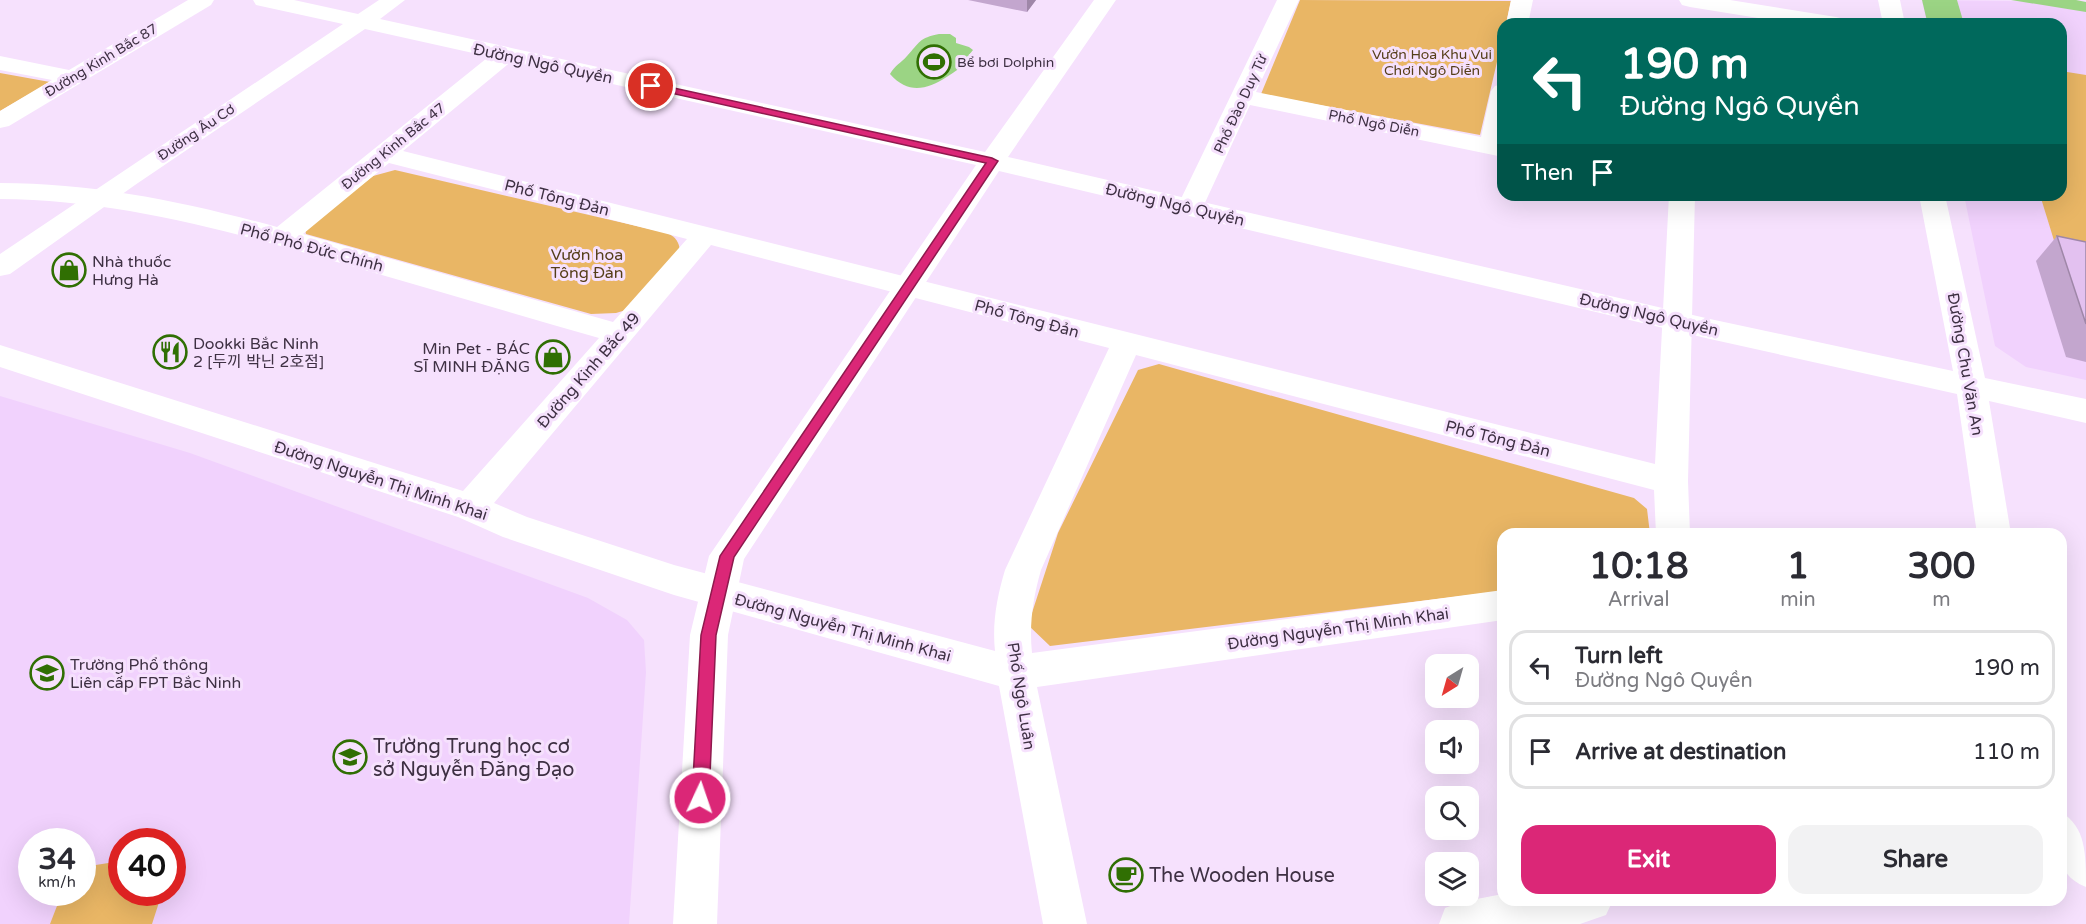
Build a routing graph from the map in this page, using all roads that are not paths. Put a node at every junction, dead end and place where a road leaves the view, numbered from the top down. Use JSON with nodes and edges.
{"nodes":[{"id":1,"x":203,"y":0,"type":"edge"},
{"id":2,"x":264,"y":0,"type":"edge"},
{"id":3,"x":394,"y":0,"type":"edge"},
{"id":4,"x":1105,"y":0,"type":"edge"},
{"id":5,"x":1288,"y":0,"type":"edge"},
{"id":6,"x":1522,"y":0,"type":"edge"},
{"id":7,"x":1690,"y":0,"type":"edge"},
{"id":8,"x":1889,"y":0,"type":"edge"},
{"id":9,"x":1518,"y":18,"type":"edge"},
{"id":10,"x":1688,"y":18,"type":"edge"},
{"id":11,"x":1800,"y":18,"type":"edge"},
{"id":12,"x":1893,"y":18,"type":"edge"},
{"id":13,"x":361,"y":22,"type":"junction"},
{"id":14,"x":506,"y":54,"type":"junction"},
{"id":15,"x":0,"y":63,"type":"edge"},
{"id":16,"x":71,"y":77,"type":"junction"},
{"id":17,"x":1244,"y":98,"type":"junction"},
{"id":18,"x":0,"y":121,"type":"edge"},
{"id":19,"x":1497,"y":148,"type":"edge"},
{"id":20,"x":384,"y":154,"type":"junction"},
{"id":21,"x":992,"y":161,"type":"junction"},
{"id":22,"x":0,"y":191,"type":"edge"},
{"id":23,"x":101,"y":196,"type":"junction"},
{"id":24,"x":1682,"y":201,"type":"edge"},
{"id":25,"x":1933,"y":201,"type":"edge"},
{"id":26,"x":1191,"y":207,"type":"junction"},
{"id":27,"x":706,"y":234,"type":"junction"},
{"id":28,"x":282,"y":237,"type":"junction"},
{"id":29,"x":0,"y":267,"type":"edge"},
{"id":30,"x":910,"y":286,"type":"junction"},
{"id":31,"x":1678,"y":321,"type":"junction"},
{"id":32,"x":619,"y":334,"type":"junction"},
{"id":33,"x":1126,"y":344,"type":"junction"},
{"id":34,"x":0,"y":356,"type":"edge"},
{"id":35,"x":1971,"y":385,"type":"junction"},
{"id":36,"x":2086,"y":411,"type":"edge"},
{"id":37,"x":1671,"y":481,"type":"junction"},
{"id":38,"x":470,"y":507,"type":"junction"},
{"id":39,"x":1673,"y":528,"type":"edge"},
{"id":40,"x":1993,"y":528,"type":"edge"},
{"id":41,"x":718,"y":593,"type":"junction"},
{"id":42,"x":1497,"y":606,"type":"edge"},
{"id":43,"x":1015,"y":672,"type":"junction"},
{"id":44,"x":2067,"y":842,"type":"edge"},
{"id":45,"x":2086,"y":866,"type":"edge"},
{"id":46,"x":1558,"y":906,"type":"edge"},
{"id":47,"x":695,"y":924,"type":"edge"},
{"id":48,"x":1065,"y":924,"type":"edge"},
{"id":49,"x":1461,"y":924,"type":"edge"}],
"edges":[{"from":1,"to":16,"type":"street","name":"Đường Kinh Bắc 87"},
{"from":2,"to":13,"type":"street","name":"Đường Ngô Quyền"},
{"from":3,"to":13,"type":"street","name":"Đường Âu Cơ"},
{"from":4,"to":21,"type":"street"},
{"from":5,"to":17,"type":"street","name":"Phố Đào Duy Từ"},
{"from":6,"to":9,"type":"street"},
{"from":7,"to":10,"type":"street"},
{"from":7,"to":11,"type":"street"},
{"from":8,"to":12,"type":"street"},
{"from":13,"to":14,"type":"street","name":"Đường Ngô Quyền"},
{"from":13,"to":23,"type":"street","name":"Đường Âu Cơ"},
{"from":14,"to":20,"type":"street","name":"Đường Kinh Bắc 47"},
{"from":14,"to":21,"type":"street","name":"Đường Ngô Quyền"},
{"from":15,"to":16,"type":"street"},
{"from":16,"to":18,"type":"street","name":"Đường Kinh Bắc 87"},
{"from":17,"to":19,"type":"street","name":"Phố Ngô Diễn"},
{"from":17,"to":26,"type":"street","name":"Phố Đào Duy Từ"},
{"from":20,"to":27,"type":"street","name":"Phố Tông Đản"},
{"from":20,"to":28,"type":"street","name":"Đường Kinh Bắc 47"},
{"from":21,"to":26,"type":"street","name":"Đường Ngô Quyền"},
{"from":21,"to":30,"type":"street"},
{"from":22,"to":23,"type":"street","name":"Phố Phó Đức Chính"},
{"from":23,"to":28,"type":"street","name":"Phố Phó Đức Chính"},
{"from":23,"to":29,"type":"street","name":"Đường Âu Cơ"},
{"from":24,"to":31,"type":"street"},
{"from":25,"to":35,"type":"street","name":"Đường Chu Văn An"},
{"from":26,"to":31,"type":"street","name":"Đường Ngô Quyền"},
{"from":27,"to":30,"type":"street","name":"Phố Tông Đản"},
{"from":27,"to":32,"type":"street","name":"Đường Kinh Bắc 49"},
{"from":28,"to":32,"type":"street","name":"Phố Phó Đức Chính"},
{"from":30,"to":33,"type":"street","name":"Phố Tông Đản"},
{"from":30,"to":41,"type":"street"},
{"from":31,"to":35,"type":"street","name":"Đường Ngô Quyền"},
{"from":31,"to":37,"type":"street"},
{"from":32,"to":38,"type":"street","name":"Đường Kinh Bắc 49"},
{"from":33,"to":37,"type":"street","name":"Phố Tông Đản"},
{"from":33,"to":43,"type":"street","name":"Phố Ngô Luân"},
{"from":34,"to":38,"type":"street","name":"Đường Nguyễn Thị Minh Khai"},
{"from":35,"to":36,"type":"street","name":"Đường Ngô Quyền"},
{"from":35,"to":40,"type":"street","name":"Đường Chu Văn An"},
{"from":37,"to":39,"type":"street"},
{"from":38,"to":41,"type":"street","name":"Đường Nguyễn Thị Minh Khai"},
{"from":41,"to":43,"type":"street","name":"Đường Nguyễn Thị Minh Khai"},
{"from":41,"to":47,"type":"street"},
{"from":42,"to":43,"type":"street","name":"Đường Nguyễn Thị Minh Khai"},
{"from":43,"to":48,"type":"street","name":"Phố Ngô Luân"},
{"from":44,"to":45,"type":"street"},
{"from":46,"to":49,"type":"street"}]}
